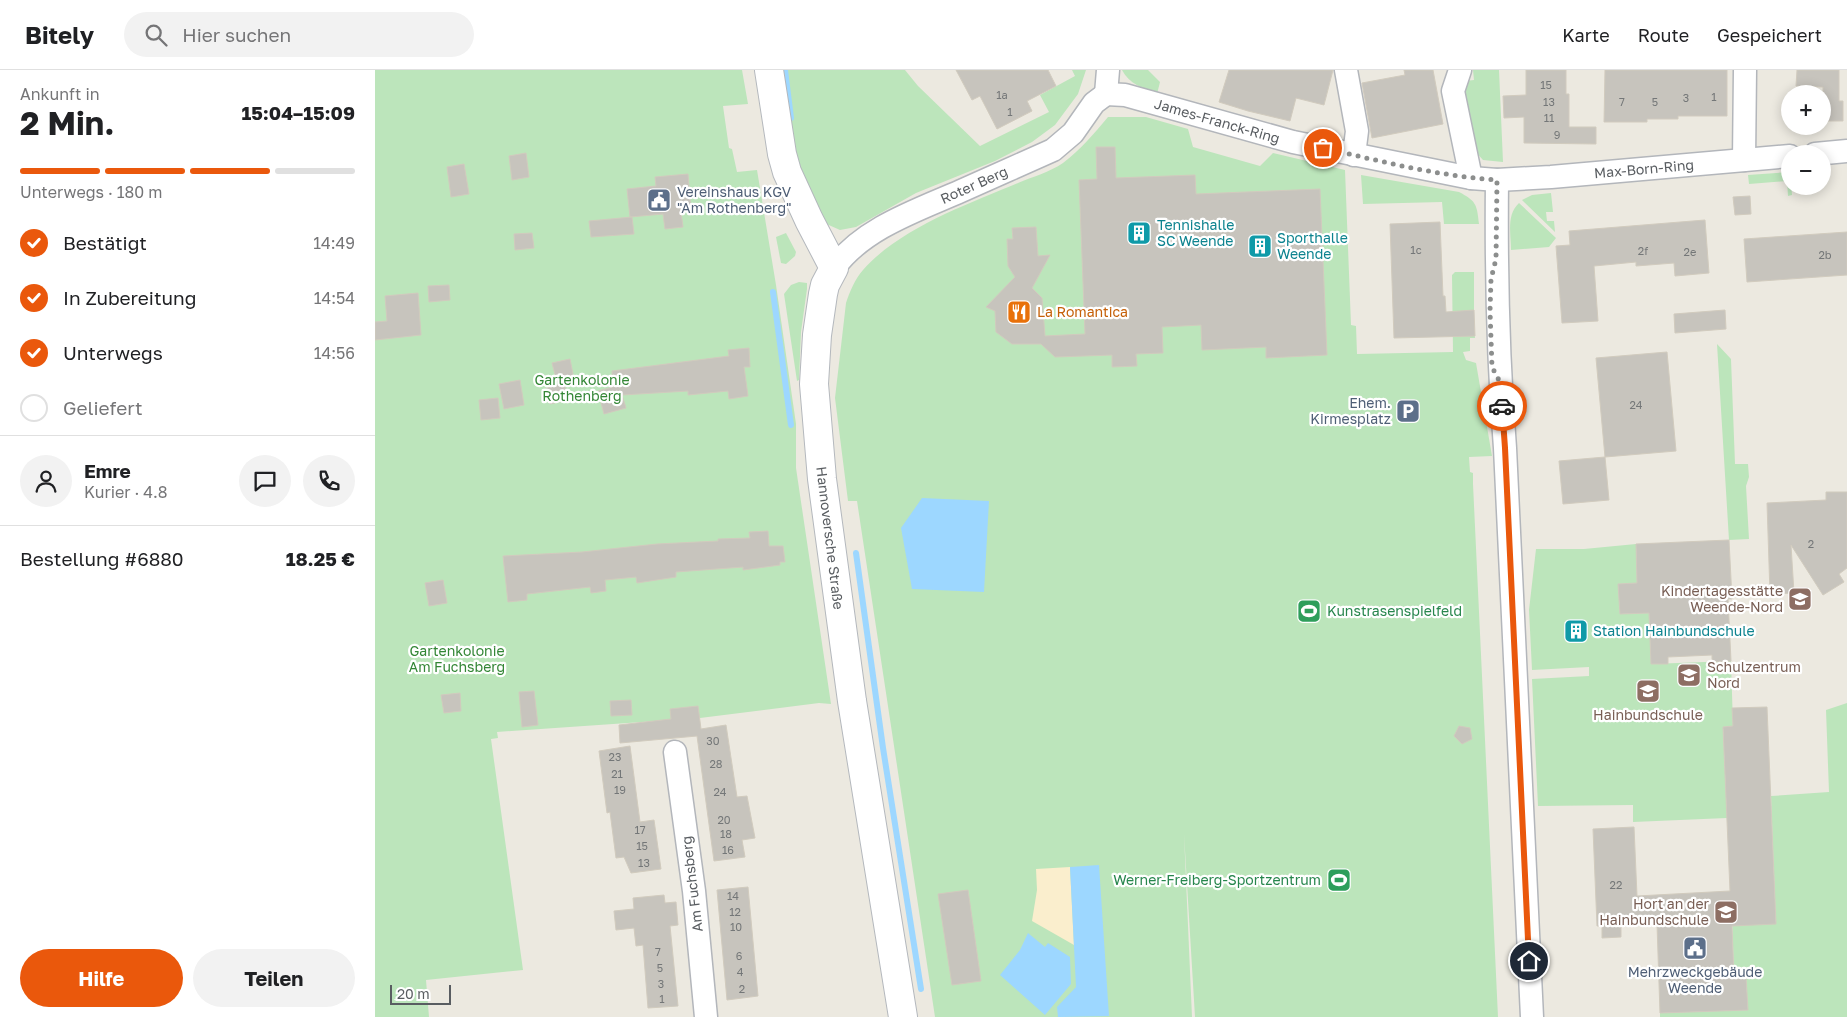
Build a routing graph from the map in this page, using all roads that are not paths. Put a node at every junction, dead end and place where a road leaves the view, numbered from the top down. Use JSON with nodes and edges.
{"nodes":[{"id":1,"x":769,"y":70,"type":"edge"},
{"id":2,"x":1108,"y":70,"type":"edge"},
{"id":3,"x":1346,"y":70,"type":"edge"},
{"id":4,"x":1460,"y":70,"type":"edge"},
{"id":5,"x":1745,"y":70,"type":"edge"},
{"id":6,"x":1106,"y":94,"type":"junction"},
{"id":7,"x":1847,"y":151,"type":"edge"},
{"id":8,"x":1831,"y":152,"type":"edge"},
{"id":9,"x":1354,"y":156,"type":"junction"},
{"id":10,"x":1781,"y":157,"type":"edge"},
{"id":11,"x":1744,"y":160,"type":"junction"},
{"id":12,"x":1471,"y":178,"type":"junction"},
{"id":13,"x":1497,"y":180,"type":"junction"},
{"id":14,"x":834,"y":268,"type":"junction"},
{"id":15,"x":675,"y":752,"type":"dead end"},
{"id":16,"x":706,"y":1017,"type":"edge"},
{"id":17,"x":903,"y":1017,"type":"edge"},
{"id":18,"x":1532,"y":1017,"type":"edge"}],
"edges":[{"from":1,"to":14,"type":"street"},
{"from":2,"to":6,"type":"street"},
{"from":3,"to":9,"type":"street"},
{"from":4,"to":12,"type":"street"},
{"from":5,"to":11,"type":"street"},
{"from":6,"to":9,"type":"street","name":"James-Franck-Ring"},
{"from":6,"to":14,"type":"street","name":"Roter Berg"},
{"from":7,"to":8,"type":"street"},
{"from":9,"to":12,"type":"street","name":"James-Franck-Ring"},
{"from":10,"to":11,"type":"street","name":"Max-Born-Ring"},
{"from":11,"to":13,"type":"street","name":"Max-Born-Ring"},
{"from":12,"to":13,"type":"street","name":"James-Franck-Ring"},
{"from":13,"to":18,"type":"street"},
{"from":14,"to":17,"type":"street","name":"Hannoversche Straße"},
{"from":15,"to":16,"type":"street","name":"Am Fuchsberg"}]}
